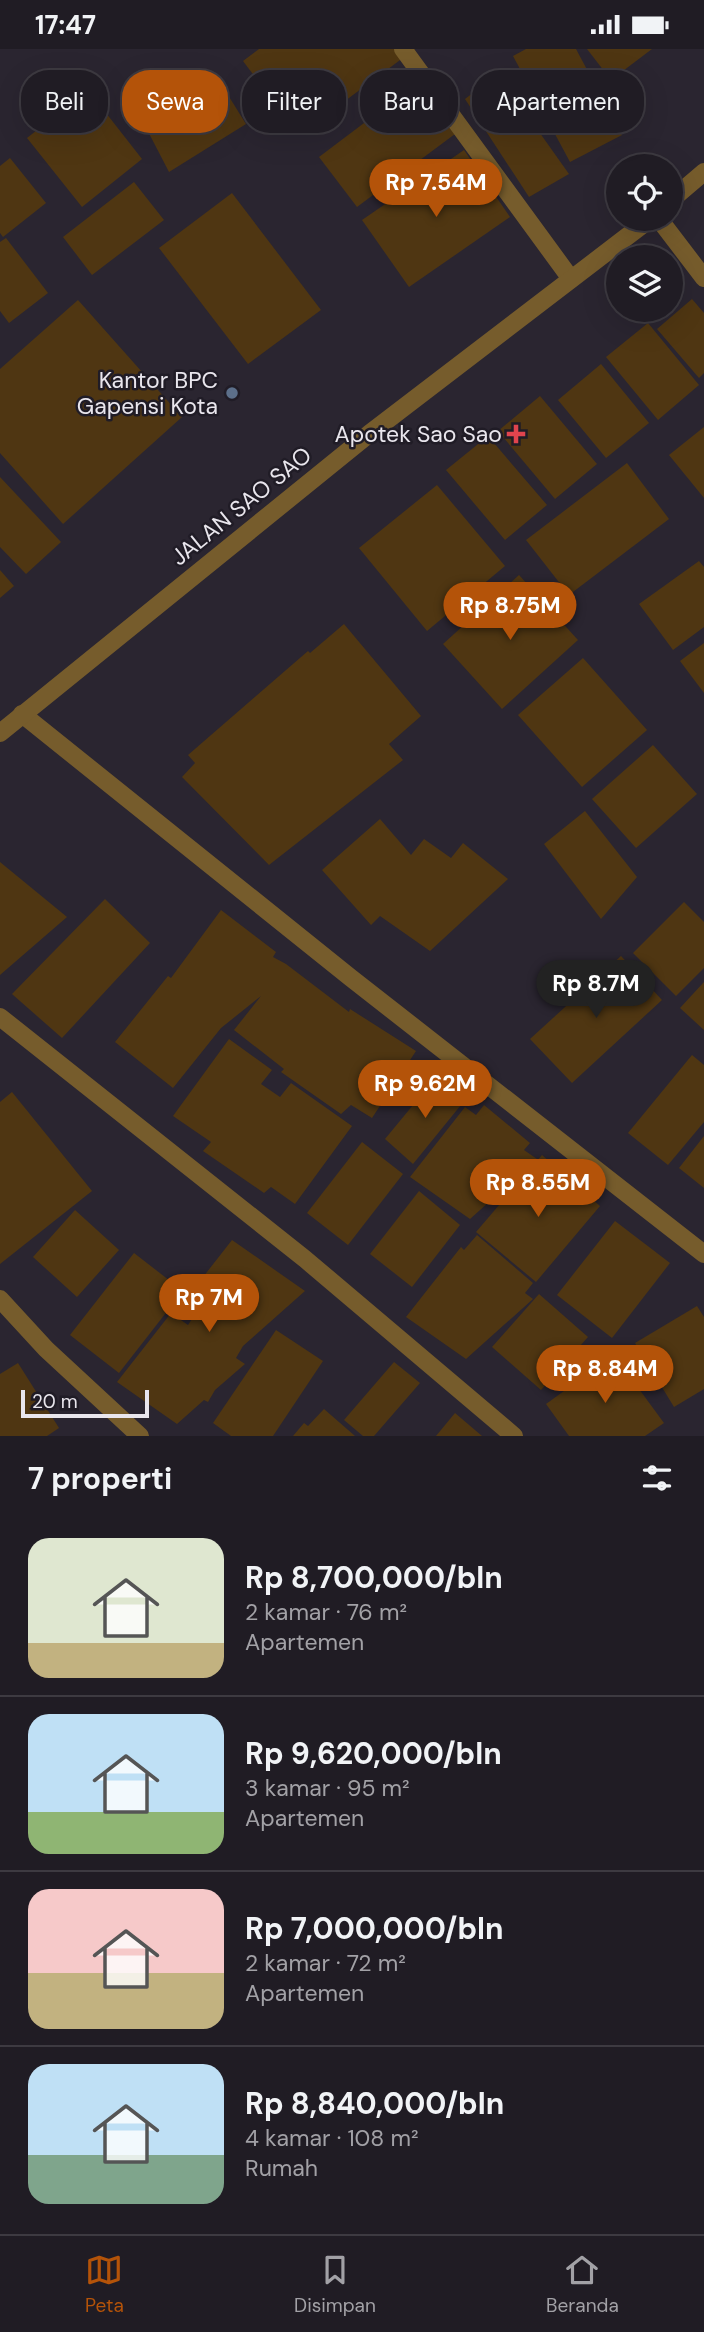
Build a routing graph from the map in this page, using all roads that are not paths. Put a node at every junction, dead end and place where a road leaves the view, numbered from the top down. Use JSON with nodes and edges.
{"nodes":[{"id":1,"x":403,"y":49,"type":"edge"},
{"id":2,"x":704,"y":172,"type":"edge"},
{"id":3,"x":683,"y":190,"type":"edge"},
{"id":4,"x":633,"y":231,"type":"edge"},
{"id":5,"x":668,"y":231,"type":"edge"},
{"id":6,"x":704,"y":278,"type":"edge"},
{"id":7,"x":571,"y":279,"type":"junction"},
{"id":8,"x":22,"y":714,"type":"junction"},
{"id":9,"x":0,"y":733,"type":"edge"},
{"id":10,"x":0,"y":1017,"type":"edge"},
{"id":11,"x":704,"y":1254,"type":"edge"},
{"id":12,"x":0,"y":1299,"type":"edge"},
{"id":13,"x":140,"y":1436,"type":"edge"},
{"id":14,"x":514,"y":1436,"type":"edge"}],
"edges":[{"from":1,"to":7,"type":"street"},
{"from":2,"to":3,"type":"street"},
{"from":4,"to":7,"type":"street","name":"JALAN SAO SAO"},
{"from":5,"to":6,"type":"street"},
{"from":7,"to":8,"type":"street","name":"JALAN SAO SAO"},
{"from":8,"to":9,"type":"street","name":"JALAN SAO SAO"},
{"from":8,"to":11,"type":"street"},
{"from":10,"to":14,"type":"street"},
{"from":12,"to":13,"type":"street"}]}
